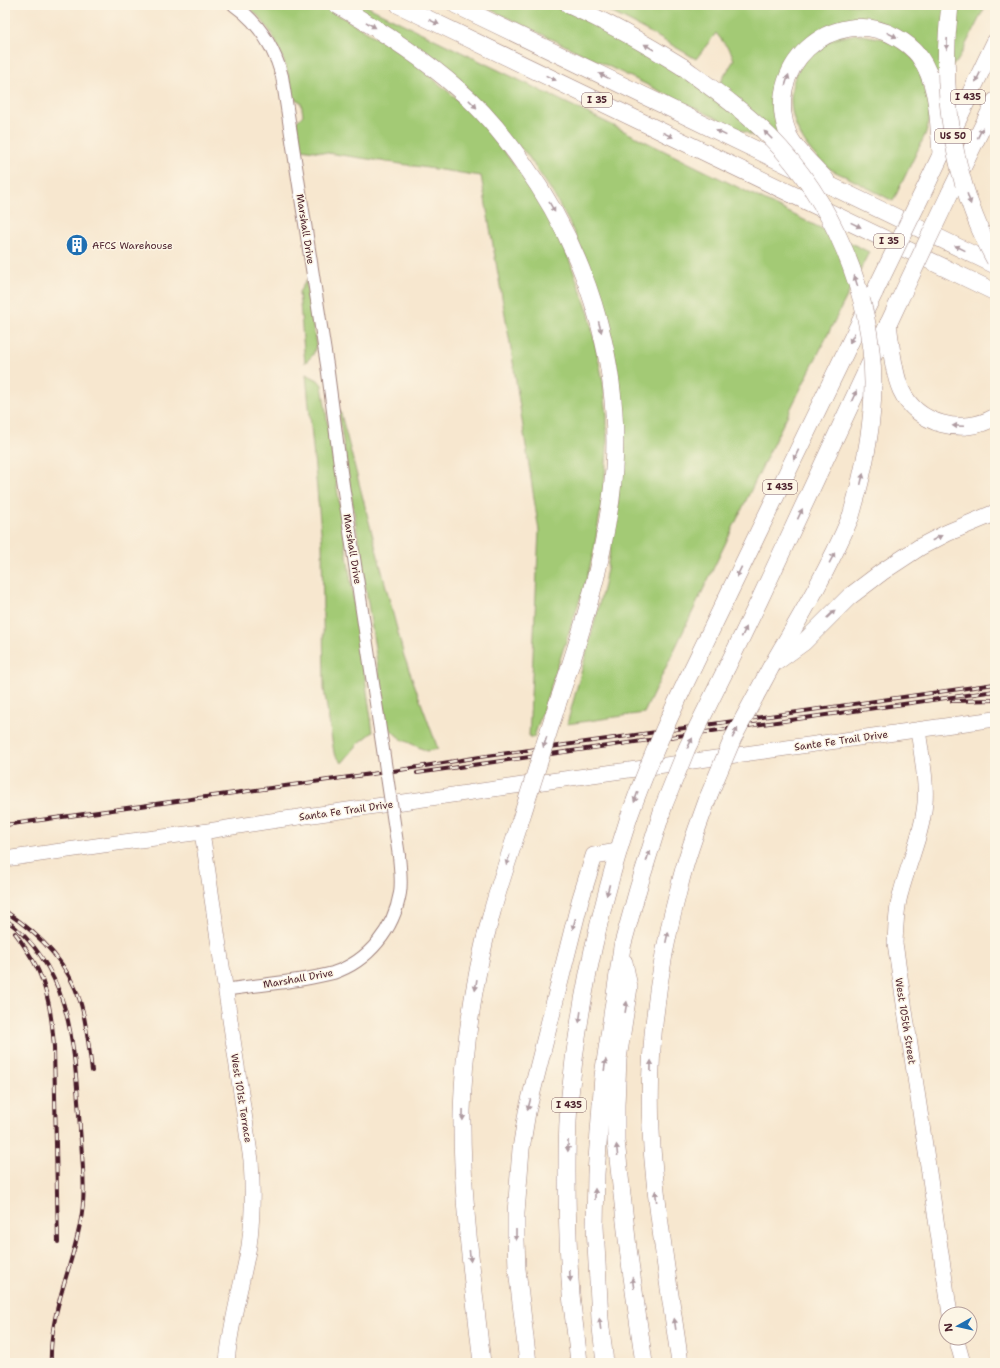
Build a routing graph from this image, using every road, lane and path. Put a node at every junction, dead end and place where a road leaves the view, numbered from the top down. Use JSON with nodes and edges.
{"nodes":[{"id":1,"x":234,"y":5,"type":"edge"},
{"id":2,"x":337,"y":5,"type":"edge"},
{"id":3,"x":399,"y":5,"type":"edge"},
{"id":4,"x":456,"y":5,"type":"edge"},
{"id":5,"x":569,"y":5,"type":"edge"},
{"id":6,"x":950,"y":5,"type":"edge"},
{"id":7,"x":995,"y":42,"type":"edge"},
{"id":8,"x":995,"y":101,"type":"edge"},
{"id":9,"x":942,"y":153,"type":"junction"},
{"id":10,"x":832,"y":186,"type":"junction"},
{"id":11,"x":995,"y":260,"type":"edge"},
{"id":12,"x":995,"y":265,"type":"edge"},
{"id":13,"x":989,"y":289,"type":"edge"},
{"id":14,"x":995,"y":302,"type":"edge"},
{"id":15,"x":888,"y":324,"type":"junction"},
{"id":16,"x":995,"y":417,"type":"edge"},
{"id":17,"x":995,"y":513,"type":"edge"},
{"id":18,"x":772,"y":665,"type":"junction"},
{"id":19,"x":995,"y":719,"type":"edge"},
{"id":20,"x":918,"y":730,"type":"junction"},
{"id":21,"x":687,"y":761,"type":"joint"},
{"id":22,"x":202,"y":832,"type":"junction"},
{"id":23,"x":618,"y":852,"type":"junction"},
{"id":24,"x":5,"y":859,"type":"edge"},
{"id":25,"x":622,"y":947,"type":"junction"},
{"id":26,"x":225,"y":990,"type":"junction"},
{"id":27,"x":949,"y":1306,"type":"edge"},
{"id":28,"x":953,"y":1346,"type":"edge"},
{"id":29,"x":958,"y":1346,"type":"edge"},
{"id":30,"x":227,"y":1363,"type":"edge"},
{"id":31,"x":482,"y":1363,"type":"edge"},
{"id":32,"x":528,"y":1363,"type":"edge"},
{"id":33,"x":579,"y":1363,"type":"edge"},
{"id":34,"x":605,"y":1363,"type":"edge"},
{"id":35,"x":644,"y":1363,"type":"edge"},
{"id":36,"x":680,"y":1363,"type":"edge"},
{"id":37,"x":954,"y":1363,"type":"edge"},
{"id":38,"x":963,"y":1363,"type":"edge"}],
"edges":[{"from":1,"to":26,"type":"street","name":"Marshall Drive","bridge":true},
{"from":2,"to":31,"type":"highway","one_way":true,"bridge":true},
{"from":3,"to":13,"type":"highway","number":"I 35","one_way":true},
{"from":10,"to":4,"type":"highway","number":"I 35","one_way":true},
{"from":18,"to":5,"type":"highway","one_way":true,"bridge":true},
{"from":6,"to":11,"type":"highway","number":"US 50","one_way":true,"bridge":true},
{"from":7,"to":9,"type":"highway","number":"I 435","one_way":true},
{"from":15,"to":8,"type":"highway","number":"I 435","one_way":true,"bridge":true},
{"from":10,"to":9,"type":"highway","one_way":true},
{"from":9,"to":23,"type":"highway","number":"I 435","one_way":true,"bridge":true},
{"from":12,"to":10,"type":"highway","number":"I 35","one_way":true},
{"from":13,"to":14,"type":"highway"},
{"from":16,"to":15,"type":"highway","one_way":true},
{"from":25,"to":15,"type":"highway","number":"I 435","one_way":true,"bridge":true},
{"from":18,"to":17,"type":"highway","one_way":true},
{"from":36,"to":18,"type":"highway","one_way":true,"bridge":true},
{"from":19,"to":20,"type":"main road","name":"Sante Fe Trail Drive"},
{"from":20,"to":21,"type":"main road","name":"Sante Fe Trail Drive"},
{"from":20,"to":27,"type":"main road","name":"West 105th Street"},
{"from":21,"to":22,"type":"main road","name":"Santa Fe Trail Drive"},
{"from":22,"to":24,"type":"main road","name":"Santa Fe Trail Drive"},
{"from":22,"to":26,"type":"main road","name":"West 101st Terrace"},
{"from":23,"to":32,"type":"highway","one_way":true},
{"from":23,"to":33,"type":"highway","number":"I 435","one_way":true},
{"from":34,"to":25,"type":"highway","number":"I 435","one_way":true},
{"from":35,"to":25,"type":"highway","one_way":true},
{"from":26,"to":30,"type":"main road","name":"West 101st Terrace"},
{"from":28,"to":37,"type":"main road"},
{"from":29,"to":38,"type":"main road"}]}
